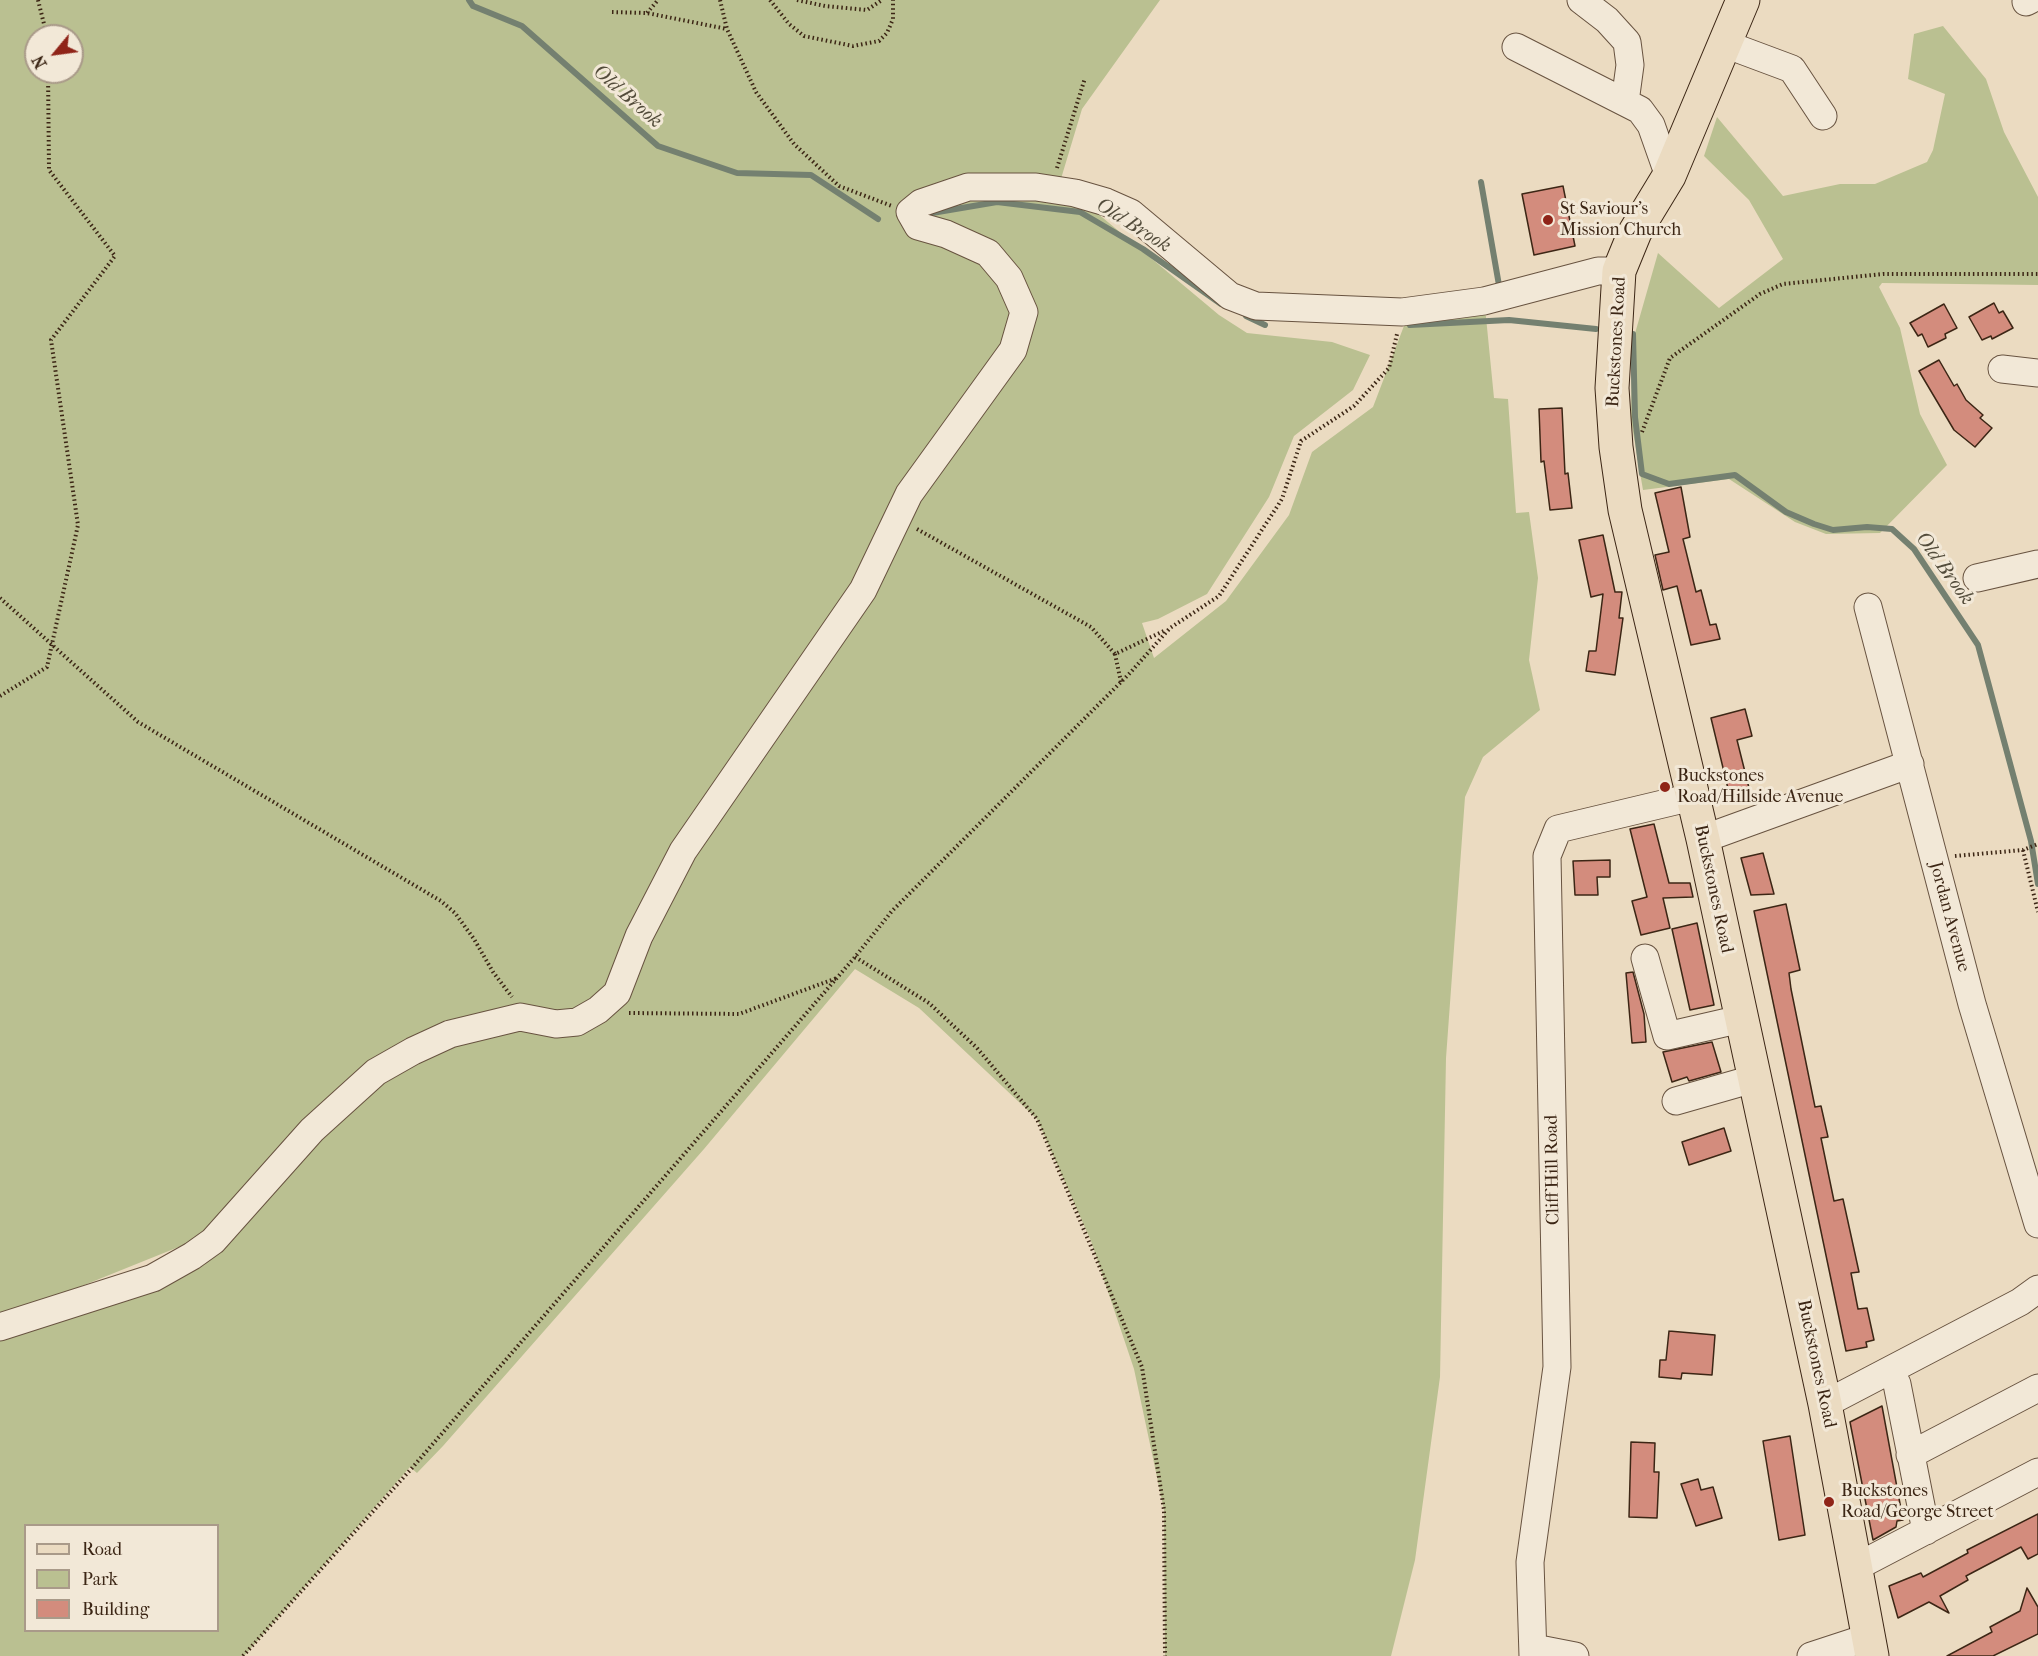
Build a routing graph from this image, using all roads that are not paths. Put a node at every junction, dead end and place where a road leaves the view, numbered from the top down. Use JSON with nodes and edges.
{"nodes":[{"id":1,"x":1581,"y":0,"type":"edge"},
{"id":2,"x":1743,"y":0,"type":"edge"},
{"id":3,"x":1725,"y":44,"type":"junction"},
{"id":4,"x":1516,"y":47,"type":"dead end"},
{"id":5,"x":1625,"y":102,"type":"junction"},
{"id":6,"x":1824,"y":116,"type":"dead end"},
{"id":7,"x":1669,"y":176,"type":"junction"},
{"id":8,"x":1619,"y":271,"type":"junction"},
{"id":9,"x":2002,"y":369,"type":"dead end"},
{"id":10,"x":2038,"y":373,"type":"edge"},
{"id":11,"x":2038,"y":564,"type":"edge"},
{"id":12,"x":1977,"y":578,"type":"dead end"},
{"id":13,"x":1868,"y":607,"type":"dead end"},
{"id":14,"x":1910,"y":764,"type":"junction"},
{"id":15,"x":1692,"y":796,"type":"junction"},
{"id":16,"x":1703,"y":839,"type":"junction"},
{"id":17,"x":1645,"y":958,"type":"dead end"},
{"id":18,"x":1741,"y":1019,"type":"junction"},
{"id":19,"x":1753,"y":1078,"type":"junction"},
{"id":20,"x":1676,"y":1101,"type":"dead end"},
{"id":21,"x":2038,"y":1224,"type":"edge"},
{"id":22,"x":2038,"y":1289,"type":"edge"},
{"id":23,"x":0,"y":1327,"type":"edge"},
{"id":24,"x":1890,"y":1371,"type":"junction"},
{"id":25,"x":2038,"y":1388,"type":"edge"},
{"id":26,"x":1825,"y":1404,"type":"junction"},
{"id":27,"x":1910,"y":1455,"type":"junction"},
{"id":28,"x":2038,"y":1472,"type":"edge"},
{"id":29,"x":1926,"y":1531,"type":"junction"},
{"id":30,"x":1856,"y":1567,"type":"junction"},
{"id":31,"x":1870,"y":1647,"type":"edge"},
{"id":32,"x":1533,"y":1652,"type":"edge"},
{"id":33,"x":1575,"y":1656,"type":"edge"},
{"id":34,"x":1811,"y":1656,"type":"edge"}],
"edges":[{"from":1,"to":5,"type":"street"},
{"from":2,"to":3,"type":"main road","name":"Buckstones Road"},
{"from":3,"to":6,"type":"street"},
{"from":3,"to":7,"type":"main road","name":"Buckstones Road"},
{"from":4,"to":5,"type":"street"},
{"from":5,"to":7,"type":"street"},
{"from":7,"to":8,"type":"main road","name":"Buckstones Road"},
{"from":8,"to":15,"type":"main road","name":"Buckstones Road"},
{"from":8,"to":23,"type":"street"},
{"from":9,"to":10,"type":"street"},
{"from":11,"to":12,"type":"street"},
{"from":13,"to":14,"type":"street","name":"Jordan Avenue"},
{"from":14,"to":16,"type":"street"},
{"from":14,"to":21,"type":"street","name":"Jordan Avenue"},
{"from":15,"to":16,"type":"main road","name":"Buckstones Road"},
{"from":15,"to":32,"type":"street","name":"Cliff Hill Road"},
{"from":16,"to":18,"type":"main road","name":"Buckstones Road"},
{"from":17,"to":18,"type":"street"},
{"from":18,"to":19,"type":"main road","name":"Buckstones Road"},
{"from":19,"to":20,"type":"street"},
{"from":19,"to":26,"type":"main road","name":"Buckstones Road"},
{"from":22,"to":24,"type":"street"},
{"from":24,"to":26,"type":"street"},
{"from":24,"to":27,"type":"street"},
{"from":25,"to":27,"type":"street"},
{"from":26,"to":30,"type":"main road","name":"Buckstones Road"},
{"from":27,"to":29,"type":"street"},
{"from":28,"to":29,"type":"street"},
{"from":29,"to":30,"type":"street"},
{"from":30,"to":31,"type":"main road","name":"Buckstones Road"},
{"from":31,"to":34,"type":"street"},
{"from":32,"to":33,"type":"street"}]}
